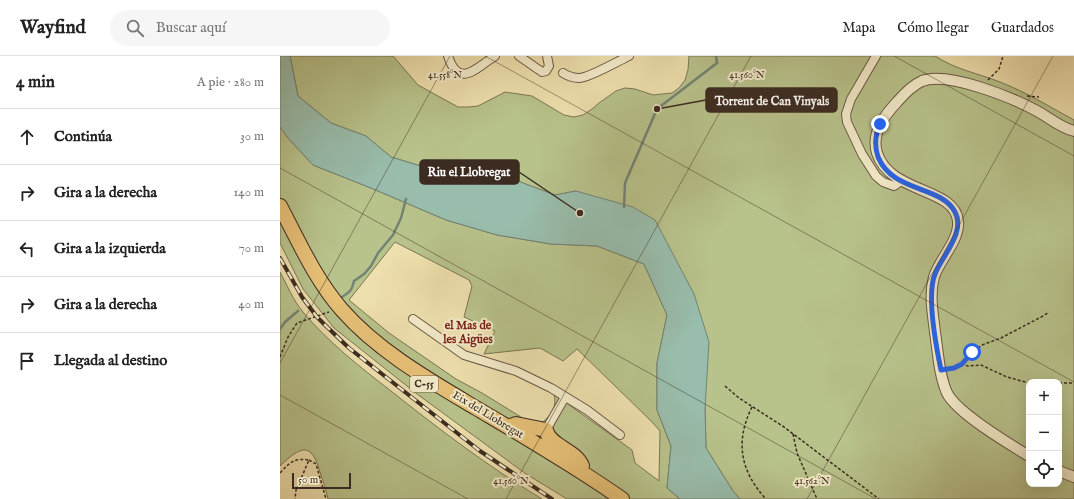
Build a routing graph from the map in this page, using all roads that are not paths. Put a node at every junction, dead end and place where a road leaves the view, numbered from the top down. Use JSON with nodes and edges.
{"nodes":[{"id":1,"x":448,"y":56,"type":"edge"},
{"id":2,"x":495,"y":56,"type":"edge"},
{"id":3,"x":519,"y":56,"type":"edge"},
{"id":4,"x":629,"y":56,"type":"edge"},
{"id":5,"x":876,"y":56,"type":"edge"},
{"id":6,"x":548,"y":58,"type":"edge"},
{"id":7,"x":619,"y":58,"type":"edge"},
{"id":8,"x":563,"y":73,"type":"dead end"},
{"id":9,"x":1074,"y":130,"type":"edge"},
{"id":10,"x":901,"y":181,"type":"junction"},
{"id":11,"x":280,"y":206,"type":"edge"},
{"id":12,"x":280,"y":224,"type":"edge"},
{"id":13,"x":413,"y":319,"type":"dead end"},
{"id":14,"x":565,"y":396,"type":"junction"},
{"id":15,"x":508,"y":427,"type":"junction"},
{"id":16,"x":546,"y":430,"type":"junction"},
{"id":17,"x":620,"y":435,"type":"dead end"},
{"id":18,"x":1026,"y":454,"type":"edge"},
{"id":19,"x":580,"y":471,"type":"junction"},
{"id":20,"x":1062,"y":471,"type":"edge"},
{"id":21,"x":1074,"y":477,"type":"edge"},
{"id":22,"x":610,"y":499,"type":"edge"},
{"id":23,"x":622,"y":499,"type":"edge"}],
"edges":[{"from":1,"to":2,"type":"street"},
{"from":3,"to":6,"type":"street"},
{"from":4,"to":7,"type":"street"},
{"from":5,"to":10,"type":"street"},
{"from":7,"to":8,"type":"street"},
{"from":9,"to":10,"type":"street"},
{"from":10,"to":18,"type":"street"},
{"from":11,"to":15,"type":"highway","name":"Eix del Llobregat","number":"C-55"},
{"from":12,"to":22,"type":"highway","name":"Eix del Llobregat","number":"C-55"},
{"from":13,"to":14,"type":"street"},
{"from":14,"to":16,"type":"street"},
{"from":14,"to":17,"type":"street"},
{"from":15,"to":16,"type":"highway"},
{"from":15,"to":19,"type":"highway","name":"Eix del Llobregat","number":"C-55"},
{"from":16,"to":19,"type":"highway"},
{"from":19,"to":23,"type":"highway","name":"Eix del Llobregat","number":"C-55"},
{"from":20,"to":21,"type":"street"}]}
